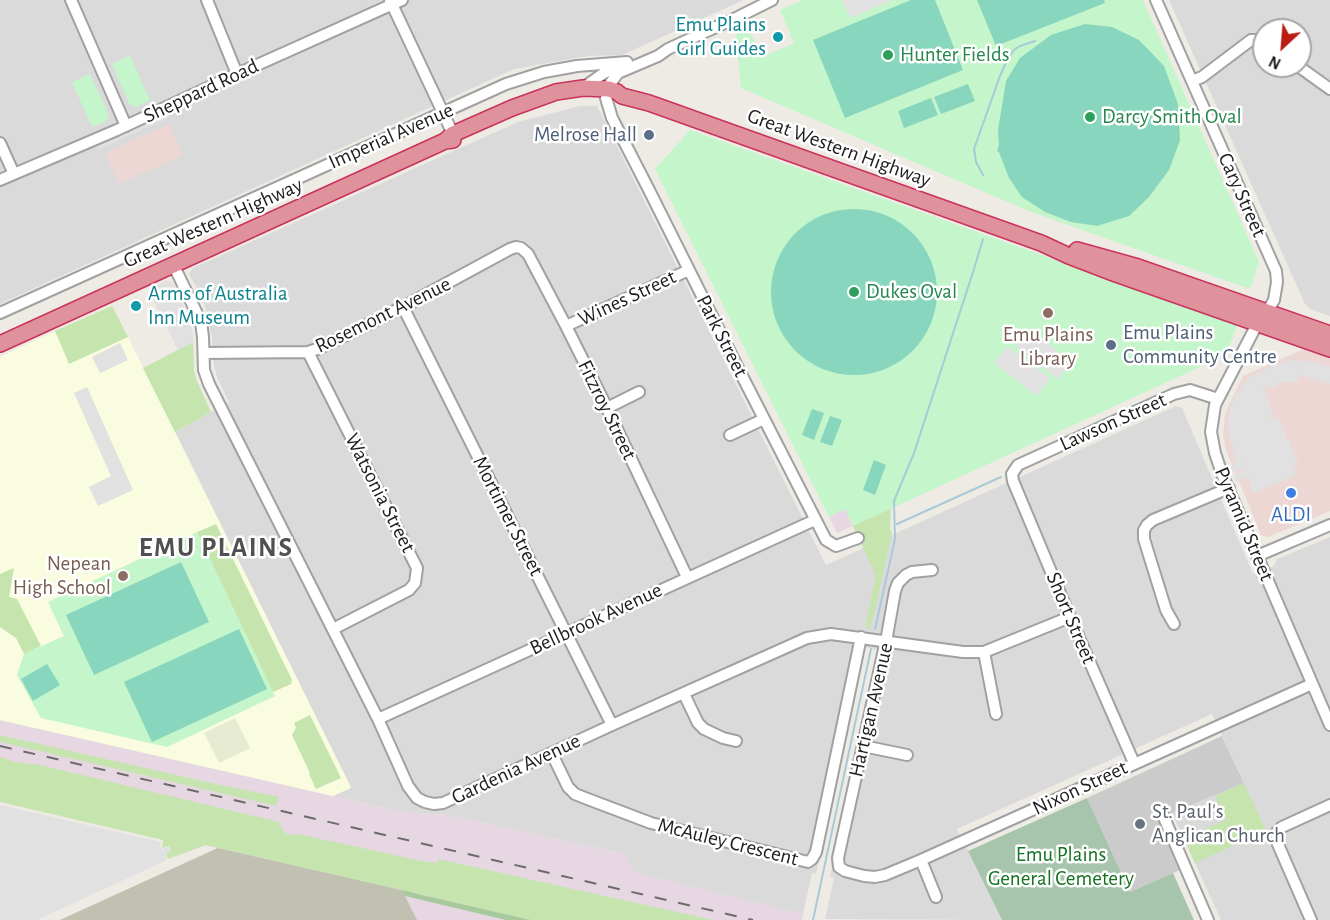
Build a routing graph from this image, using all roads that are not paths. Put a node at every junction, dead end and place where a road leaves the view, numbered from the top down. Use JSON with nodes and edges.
{"nodes":[{"id":1,"x":71,"y":0,"type":"edge"},
{"id":2,"x":207,"y":0,"type":"edge"},
{"id":3,"x":772,"y":0,"type":"edge"},
{"id":4,"x":1156,"y":0,"type":"edge"},
{"id":5,"x":394,"y":2,"type":"edge"},
{"id":6,"x":1252,"y":40,"type":"edge"},
{"id":7,"x":668,"y":49,"type":"junction"},
{"id":8,"x":627,"y":62,"type":"junction"},
{"id":9,"x":237,"y":74,"type":"junction"},
{"id":10,"x":1312,"y":76,"type":"edge"},
{"id":11,"x":1192,"y":81,"type":"junction"},
{"id":12,"x":583,"y":88,"type":"junction"},
{"id":13,"x":1330,"y":89,"type":"edge"},
{"id":14,"x":612,"y":94,"type":"junction"},
{"id":15,"x":443,"y":113,"type":"junction"},
{"id":16,"x":126,"y":126,"type":"junction"},
{"id":17,"x":449,"y":138,"type":"junction"},
{"id":18,"x":0,"y":143,"type":"edge"},
{"id":19,"x":14,"y":174,"type":"junction"},
{"id":20,"x":0,"y":180,"type":"edge"},
{"id":21,"x":519,"y":248,"type":"joint"},
{"id":22,"x":173,"y":264,"type":"junction"},
{"id":23,"x":689,"y":270,"type":"junction"},
{"id":24,"x":403,"y":307,"type":"junction"},
{"id":25,"x":0,"y":313,"type":"edge"},
{"id":26,"x":1263,"y":318,"type":"junction"},
{"id":27,"x":566,"y":326,"type":"junction"},
{"id":28,"x":1330,"y":334,"type":"edge"},
{"id":29,"x":0,"y":344,"type":"edge"},
{"id":30,"x":1330,"y":349,"type":"edge"},
{"id":31,"x":308,"y":352,"type":"junction"},
{"id":32,"x":204,"y":353,"type":"junction"},
{"id":33,"x":639,"y":392,"type":"dead end"},
{"id":34,"x":1218,"y":399,"type":"junction"},
{"id":35,"x":606,"y":408,"type":"junction"},
{"id":36,"x":764,"y":419,"type":"junction"},
{"id":37,"x":730,"y":435,"type":"dead end"},
{"id":38,"x":1012,"y":472,"type":"joint"},
{"id":39,"x":1229,"y":488,"type":"junction"},
{"id":40,"x":815,"y":520,"type":"junction"},
{"id":41,"x":1330,"y":525,"type":"edge"},
{"id":42,"x":858,"y":538,"type":"dead end"},
{"id":43,"x":1257,"y":556,"type":"junction"},
{"id":44,"x":932,"y":570,"type":"dead end"},
{"id":45,"x":687,"y":577,"type":"junction"},
{"id":46,"x":1070,"y":617,"type":"junction"},
{"id":47,"x":1174,"y":624,"type":"dead end"},
{"id":48,"x":333,"y":629,"type":"junction"},
{"id":49,"x":567,"y":633,"type":"junction"},
{"id":50,"x":861,"y":637,"type":"junction"},
{"id":51,"x":886,"y":641,"type":"junction"},
{"id":52,"x":984,"y":652,"type":"junction"},
{"id":53,"x":1312,"y":684,"type":"junction"},
{"id":54,"x":684,"y":694,"type":"junction"},
{"id":55,"x":996,"y":714,"type":"dead end"},
{"id":56,"x":378,"y":719,"type":"junction"},
{"id":57,"x":612,"y":725,"type":"junction"},
{"id":58,"x":1330,"y":725,"type":"edge"},
{"id":59,"x":736,"y":741,"type":"dead end"},
{"id":60,"x":863,"y":746,"type":"junction"},
{"id":61,"x":552,"y":754,"type":"junction"},
{"id":62,"x":907,"y":755,"type":"dead end"},
{"id":63,"x":1134,"y":763,"type":"junction"},
{"id":64,"x":1330,"y":805,"type":"edge"},
{"id":65,"x":1162,"y":813,"type":"dead end"},
{"id":66,"x":921,"y":860,"type":"junction"},
{"id":67,"x":844,"y":871,"type":"joint"},
{"id":68,"x":936,"y":897,"type":"dead end"},
{"id":69,"x":1208,"y":920,"type":"edge"},
{"id":70,"x":1311,"y":920,"type":"edge"}],
"edges":[{"from":1,"to":16,"type":"street"},
{"from":2,"to":9,"type":"street"},
{"from":3,"to":7,"type":"street"},
{"from":4,"to":11,"type":"street","name":"Cary Street"},
{"from":5,"to":9,"type":"street","name":"Sheppard Road"},
{"from":5,"to":15,"type":"street"},
{"from":6,"to":11,"type":"street"},
{"from":7,"to":8,"type":"street"},
{"from":7,"to":14,"type":"street"},
{"from":8,"to":12,"type":"street"},
{"from":8,"to":15,"type":"street","name":"Imperial Avenue"},
{"from":9,"to":16,"type":"street","name":"Sheppard Road"},
{"from":10,"to":13,"type":"street"},
{"from":11,"to":26,"type":"street","name":"Cary Street"},
{"from":12,"to":14,"type":"highway","name":"Great Western Highway"},
{"from":12,"to":17,"type":"highway","name":"Great Western Highway"},
{"from":14,"to":17,"type":"highway","name":"Great Western Highway"},
{"from":14,"to":23,"type":"street","name":"Park Street"},
{"from":14,"to":26,"type":"highway","name":"Great Western Highway"},
{"from":15,"to":17,"type":"street"},
{"from":15,"to":25,"type":"street","name":"Imperial Avenue"},
{"from":16,"to":19,"type":"street","name":"Sheppard Road"},
{"from":17,"to":22,"type":"highway","name":"Great Western Highway"},
{"from":18,"to":19,"type":"street"},
{"from":19,"to":20,"type":"street","name":"Sheppard Road"},
{"from":21,"to":24,"type":"street","name":"Rosemont Avenue"},
{"from":21,"to":27,"type":"street","name":"Fitzroy Street"},
{"from":22,"to":29,"type":"highway","name":"Great Western Highway"},
{"from":22,"to":32,"type":"street","name":"Gardenia Avenue"},
{"from":23,"to":27,"type":"street","name":"Wines Street"},
{"from":23,"to":36,"type":"street","name":"Park Street"},
{"from":24,"to":31,"type":"street","name":"Rosemont Avenue"},
{"from":24,"to":49,"type":"street","name":"Mortimer Street"},
{"from":26,"to":28,"type":"highway","name":"Great Western Highway"},
{"from":26,"to":30,"type":"highway","name":"Great Western Highway"},
{"from":26,"to":34,"type":"street","name":"Pyramid Street"},
{"from":27,"to":35,"type":"street","name":"Fitzroy Street"},
{"from":31,"to":32,"type":"street","name":"Rosemont Avenue"},
{"from":31,"to":48,"type":"street","name":"Watsonia Street"},
{"from":32,"to":48,"type":"street","name":"Gardenia Avenue"},
{"from":33,"to":35,"type":"street"},
{"from":34,"to":38,"type":"street","name":"Lawson Street"},
{"from":34,"to":39,"type":"street","name":"Pyramid Street"},
{"from":35,"to":45,"type":"street","name":"Fitzroy Street"},
{"from":36,"to":37,"type":"street"},
{"from":36,"to":40,"type":"street","name":"Park Street"},
{"from":38,"to":46,"type":"street","name":"Short Street"},
{"from":39,"to":43,"type":"street","name":"Pyramid Street"},
{"from":39,"to":47,"type":"street"},
{"from":40,"to":42,"type":"street","name":"Park Street"},
{"from":40,"to":45,"type":"street","name":"Bellbrook Avenue"},
{"from":41,"to":43,"type":"street"},
{"from":43,"to":53,"type":"street","name":"Pyramid Street"},
{"from":44,"to":51,"type":"street","name":"Hartigan Avenue"},
{"from":45,"to":49,"type":"street","name":"Bellbrook Avenue"},
{"from":46,"to":52,"type":"street","name":"Gardenia Avenue"},
{"from":46,"to":63,"type":"street","name":"Short Street"},
{"from":48,"to":56,"type":"street","name":"Gardenia Avenue"},
{"from":49,"to":56,"type":"street","name":"Bellbrook Avenue"},
{"from":49,"to":57,"type":"street","name":"Mortimer Street"},
{"from":50,"to":51,"type":"street","name":"Gardenia Avenue"},
{"from":50,"to":54,"type":"street","name":"Gardenia Avenue"},
{"from":50,"to":61,"type":"street","name":"McAuley Crescent"},
{"from":51,"to":52,"type":"street","name":"Gardenia Avenue"},
{"from":51,"to":60,"type":"street","name":"Hartigan Avenue"},
{"from":52,"to":55,"type":"street"},
{"from":53,"to":58,"type":"street","name":"Pyramid Street"},
{"from":53,"to":63,"type":"street","name":"Nixon Street"},
{"from":54,"to":57,"type":"street","name":"Gardenia Avenue"},
{"from":54,"to":59,"type":"street"},
{"from":56,"to":61,"type":"street","name":"Gardenia Avenue"},
{"from":57,"to":61,"type":"street","name":"Gardenia Avenue"},
{"from":60,"to":62,"type":"street"},
{"from":60,"to":67,"type":"street","name":"Hartigan Avenue"},
{"from":63,"to":66,"type":"street","name":"Nixon Street"},
{"from":64,"to":70,"type":"street"},
{"from":65,"to":69,"type":"street"},
{"from":66,"to":67,"type":"street","name":"Nixon Street"},
{"from":66,"to":68,"type":"street"}]}
